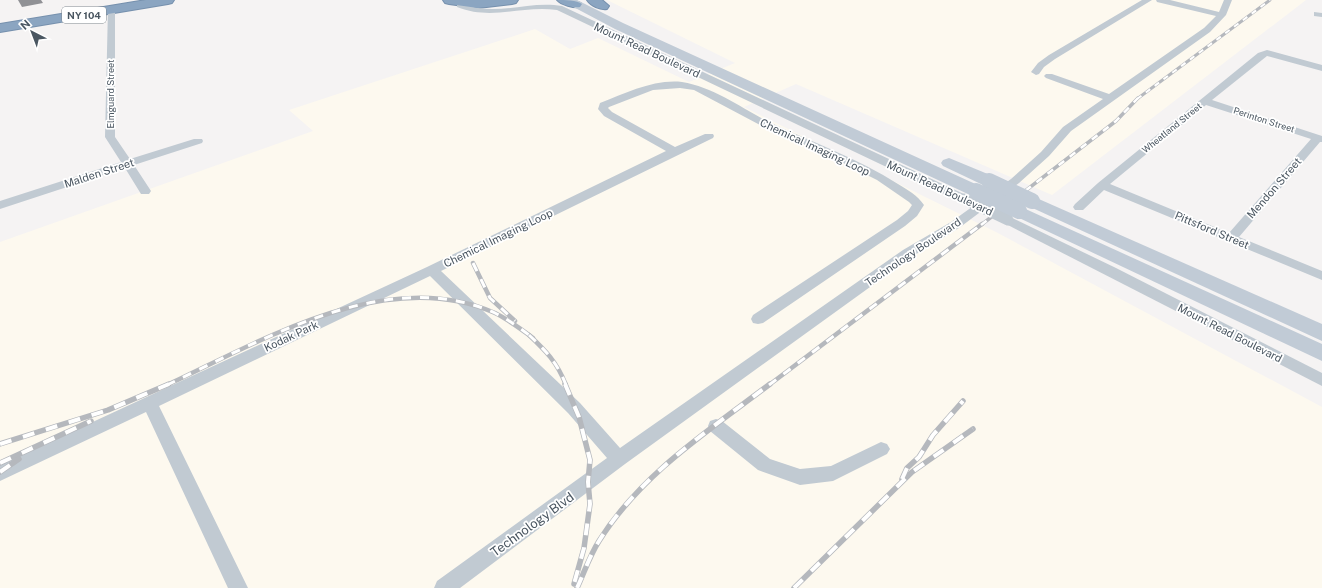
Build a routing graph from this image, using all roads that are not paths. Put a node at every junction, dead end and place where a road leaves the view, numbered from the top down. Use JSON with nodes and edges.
{"nodes":[{"id":1,"x":132,"y":0,"type":"edge"},
{"id":2,"x":168,"y":0,"type":"edge"},
{"id":3,"x":1148,"y":0,"type":"edge"},
{"id":4,"x":1160,"y":0,"type":"edge"},
{"id":5,"x":1228,"y":0,"type":"edge"},
{"id":6,"x":455,"y":1,"type":"edge"},
{"id":7,"x":508,"y":1,"type":"edge"},
{"id":8,"x":572,"y":2,"type":"edge"},
{"id":9,"x":596,"y":2,"type":"edge"},
{"id":10,"x":558,"y":3,"type":"edge"},
{"id":11,"x":111,"y":10,"type":"junction"},
{"id":12,"x":1222,"y":15,"type":"junction"},
{"id":13,"x":0,"y":22,"type":"edge"},
{"id":14,"x":619,"y":26,"type":"junction"},
{"id":15,"x":0,"y":28,"type":"edge"},
{"id":16,"x":655,"y":54,"type":"junction"},
{"id":17,"x":1322,"y":68,"type":"edge"},
{"id":18,"x":1036,"y":72,"type":"dead end"},
{"id":19,"x":1049,"y":76,"type":"dead end"},
{"id":20,"x":1110,"y":98,"type":"junction"},
{"id":21,"x":1205,"y":101,"type":"junction"},
{"id":22,"x":709,"y":136,"type":"dead end"},
{"id":23,"x":1320,"y":138,"type":"edge"},
{"id":24,"x":198,"y":141,"type":"dead end"},
{"id":25,"x":674,"y":152,"type":"junction"},
{"id":26,"x":127,"y":164,"type":"junction"},
{"id":27,"x":1102,"y":185,"type":"junction"},
{"id":28,"x":976,"y":190,"type":"junction"},
{"id":29,"x":145,"y":191,"type":"dead end"},
{"id":30,"x":0,"y":205,"type":"edge"},
{"id":31,"x":1079,"y":207,"type":"dead end"},
{"id":32,"x":1020,"y":211,"type":"junction"},
{"id":33,"x":1231,"y":238,"type":"junction"},
{"id":34,"x":432,"y":270,"type":"junction"},
{"id":35,"x":1322,"y":276,"type":"edge"},
{"id":36,"x":758,"y":319,"type":"dead end"},
{"id":37,"x":1321,"y":348,"type":"edge"},
{"id":38,"x":1322,"y":380,"type":"edge"},
{"id":39,"x":149,"y":402,"type":"junction"},
{"id":40,"x":716,"y":426,"type":"dead end"},
{"id":41,"x":881,"y":449,"type":"dead end"},
{"id":42,"x":619,"y":459,"type":"junction"},
{"id":43,"x":0,"y":473,"type":"edge"},
{"id":44,"x":238,"y":588,"type":"edge"},
{"id":45,"x":444,"y":588,"type":"edge"}],
"edges":[{"from":1,"to":13,"type":"highway","number":"NY 104"},
{"from":2,"to":11,"type":"highway","number":"NY 104"},
{"from":3,"to":18,"type":"street"},
{"from":4,"to":12,"type":"street"},
{"from":5,"to":12,"type":"street","name":"Technology Boulevard"},
{"from":6,"to":7,"type":"highway"},
{"from":6,"to":10,"type":"street","name":"Mount Read Boulevard"},
{"from":8,"to":10,"type":"highway"},
{"from":8,"to":14,"type":"main road","name":"Mount Read Boulevard"},
{"from":9,"to":28,"type":"main road","name":"Mount Read Boulevard"},
{"from":10,"to":16,"type":"street","name":"Mount Read Boulevard"},
{"from":11,"to":15,"type":"highway","number":"NY 104"},
{"from":11,"to":26,"type":"street","name":"Elmguard Street"},
{"from":12,"to":20,"type":"street","name":"Technology Boulevard"},
{"from":14,"to":16,"type":"main road"},
{"from":14,"to":28,"type":"main road","name":"Mount Read Boulevard"},
{"from":16,"to":28,"type":"street","name":"Mount Read Boulevard"},
{"from":17,"to":21,"type":"street","name":"Wheatland Street"},
{"from":19,"to":20,"type":"street"},
{"from":20,"to":42,"type":"street","name":"Technology Boulevard"},
{"from":21,"to":23,"type":"street","name":"Perinton Street"},
{"from":21,"to":27,"type":"street","name":"Wheatland Street"},
{"from":22,"to":25,"type":"street","name":"Chemical Imaging Loop"},
{"from":23,"to":33,"type":"street","name":"Mendon Street"},
{"from":24,"to":26,"type":"street","name":"Malden Street"},
{"from":25,"to":34,"type":"street","name":"Chemical Imaging Loop"},
{"from":25,"to":36,"type":"street","name":"Chemical Imaging Loop"},
{"from":26,"to":29,"type":"street","name":"Elmguard Street"},
{"from":26,"to":30,"type":"street","name":"Malden Street"},
{"from":27,"to":31,"type":"street","name":"Wheatland Street"},
{"from":27,"to":33,"type":"street","name":"Pittsford Street"},
{"from":28,"to":32,"type":"main road","name":"Mount Read Boulevard","bridge":true},
{"from":32,"to":37,"type":"main road","name":"Mount Read Boulevard"},
{"from":32,"to":38,"type":"street","name":"Mount Read Boulevard"},
{"from":33,"to":35,"type":"street","name":"Pittsford Street"},
{"from":34,"to":39,"type":"street","name":"Kodak Park"},
{"from":34,"to":42,"type":"street","name":"Chemical Imaging Loop"},
{"from":39,"to":43,"type":"street","name":"Kodak Park"},
{"from":39,"to":44,"type":"street"},
{"from":40,"to":41,"type":"street"},
{"from":42,"to":45,"type":"street","name":"Technology Blvd"}]}
